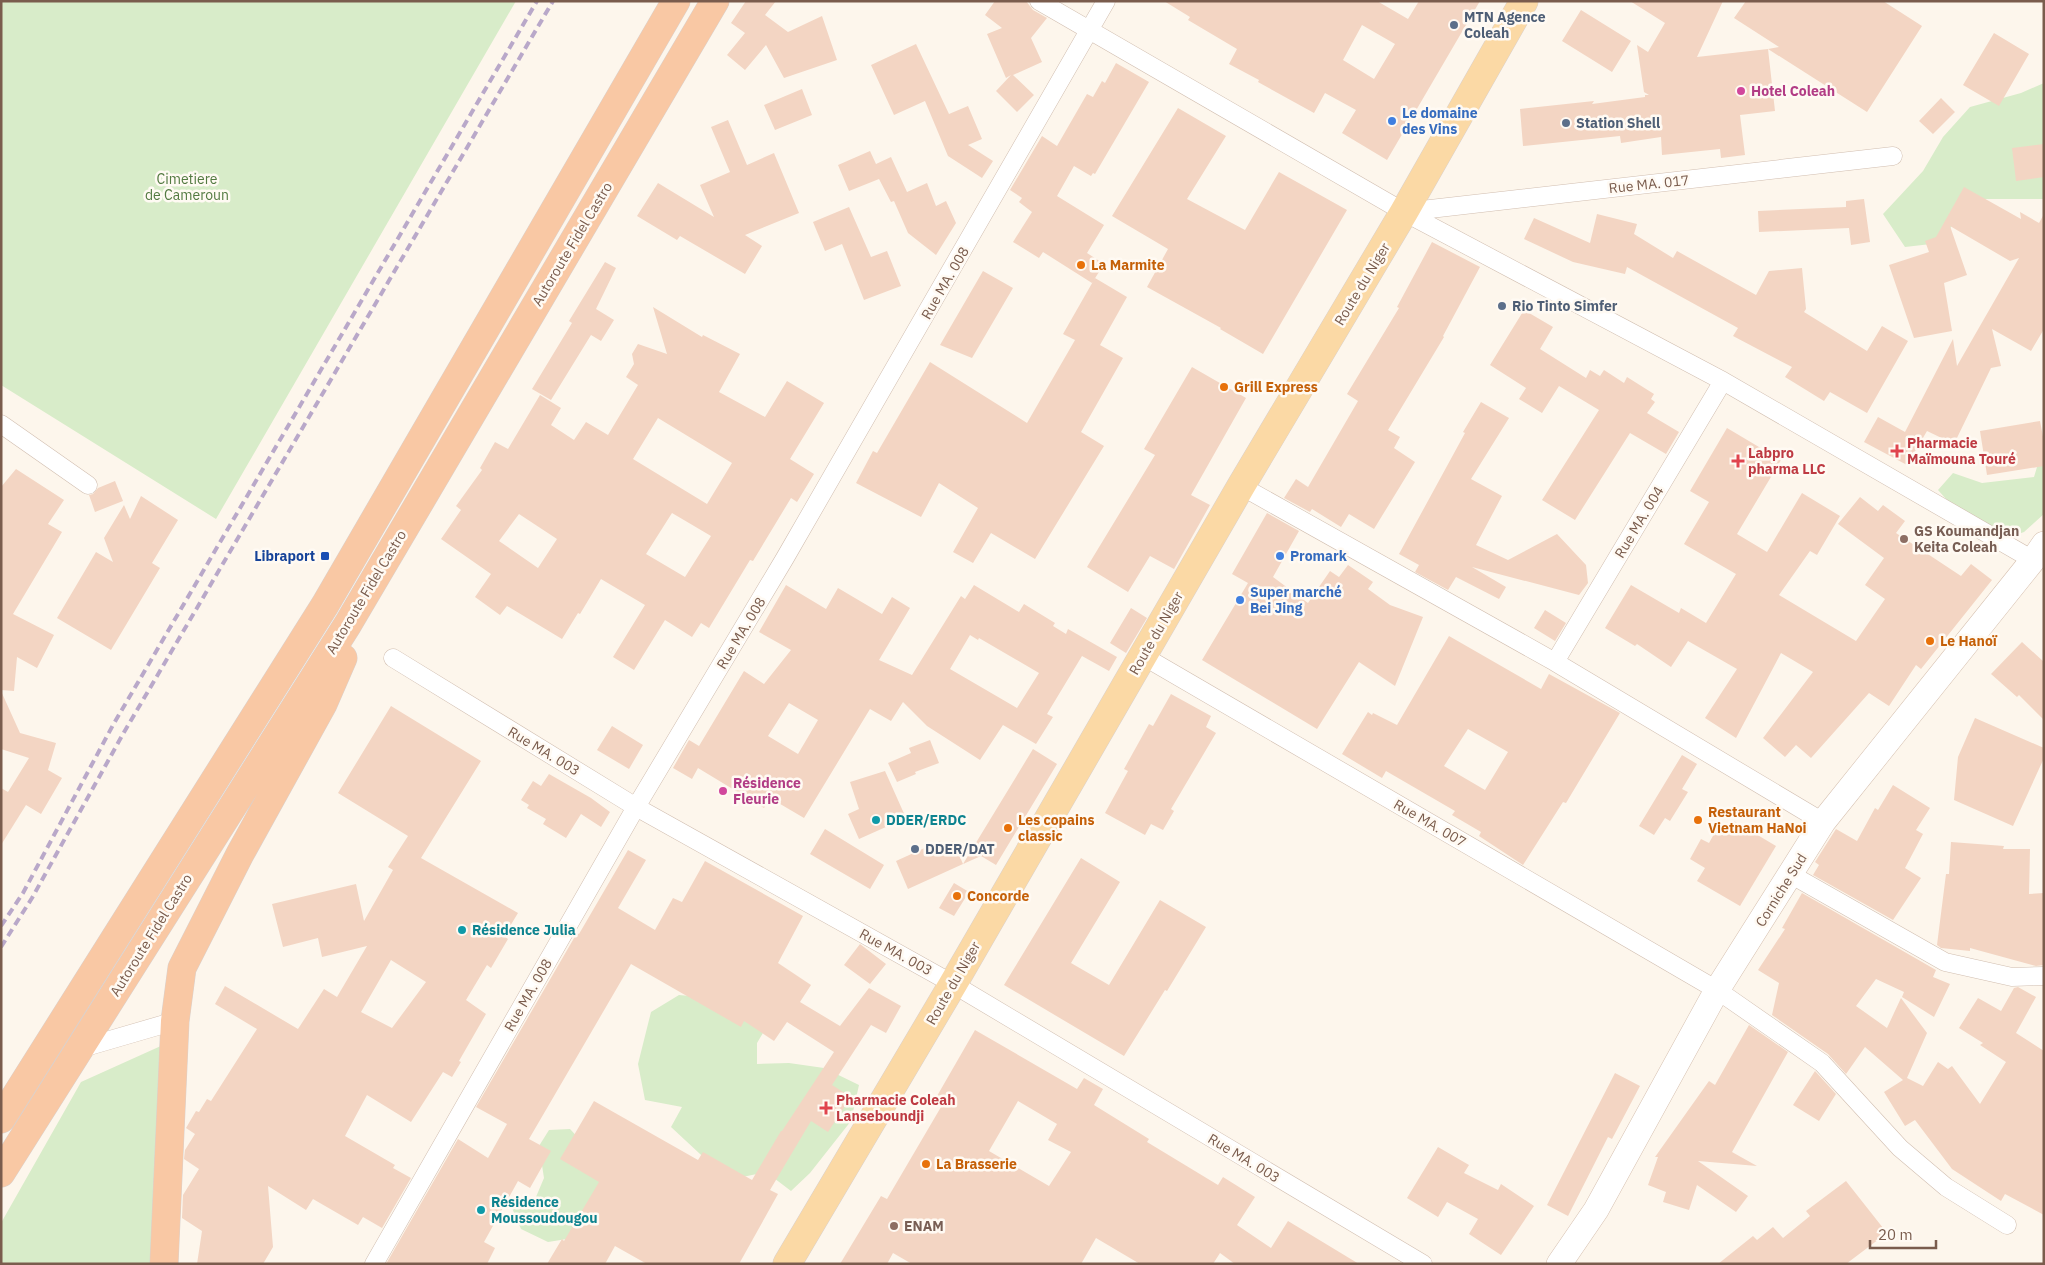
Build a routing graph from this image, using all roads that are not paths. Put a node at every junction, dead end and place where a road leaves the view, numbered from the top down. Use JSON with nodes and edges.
{"nodes":[{"id":1,"x":676,"y":1,"type":"edge"},
{"id":2,"x":715,"y":1,"type":"edge"},
{"id":3,"x":1039,"y":1,"type":"edge"},
{"id":4,"x":1106,"y":1,"type":"edge"},
{"id":5,"x":1524,"y":1,"type":"edge"},
{"id":6,"x":1090,"y":30,"type":"junction"},
{"id":7,"x":1893,"y":156,"type":"dead end"},
{"id":8,"x":1404,"y":212,"type":"junction"},
{"id":9,"x":1722,"y":381,"type":"junction"},
{"id":10,"x":1,"y":424,"type":"edge"},
{"id":11,"x":88,"y":486,"type":"dead end"},
{"id":12,"x":1241,"y":486,"type":"junction"},
{"id":13,"x":2038,"y":552,"type":"edge"},
{"id":14,"x":386,"y":559,"type":"junction"},
{"id":15,"x":1143,"y":656,"type":"junction"},
{"id":16,"x":393,"y":658,"type":"dead end"},
{"id":17,"x":1554,"y":662,"type":"junction"},
{"id":18,"x":636,"y":806,"type":"junction"},
{"id":19,"x":1823,"y":822,"type":"junction"},
{"id":20,"x":1790,"y":874,"type":"junction"},
{"id":21,"x":2044,"y":976,"type":"edge"},
{"id":22,"x":953,"y":984,"type":"junction"},
{"id":23,"x":1717,"y":990,"type":"junction"},
{"id":24,"x":175,"y":1021,"type":"junction"},
{"id":25,"x":79,"y":1049,"type":"junction"},
{"id":26,"x":1,"y":1119,"type":"edge"},
{"id":27,"x":1,"y":1173,"type":"edge"},
{"id":28,"x":2007,"y":1225,"type":"dead end"},
{"id":29,"x":164,"y":1264,"type":"edge"},
{"id":30,"x":374,"y":1264,"type":"edge"},
{"id":31,"x":788,"y":1264,"type":"edge"},
{"id":32,"x":1423,"y":1264,"type":"edge"},
{"id":33,"x":1559,"y":1264,"type":"edge"}],
"edges":[{"from":1,"to":26,"type":"highway","name":"Autoroute Fidel Castro"},
{"from":2,"to":14,"type":"highway","name":"Autoroute Fidel Castro"},
{"from":3,"to":6,"type":"street"},
{"from":4,"to":6,"type":"street","name":"Rue MA. 008"},
{"from":5,"to":8,"type":"main road","name":"Route du Niger"},
{"from":6,"to":8,"type":"street"},
{"from":6,"to":18,"type":"street","name":"Rue MA. 008"},
{"from":7,"to":8,"type":"street","name":"Rue MA. 017"},
{"from":8,"to":9,"type":"street"},
{"from":8,"to":12,"type":"main road","name":"Route du Niger"},
{"from":9,"to":13,"type":"street"},
{"from":9,"to":17,"type":"street","name":"Rue MA. 004"},
{"from":10,"to":11,"type":"street"},
{"from":12,"to":15,"type":"main road","name":"Route du Niger"},
{"from":12,"to":17,"type":"street"},
{"from":13,"to":19,"type":"main road","name":"Corniche Sud"},
{"from":14,"to":24,"type":"highway"},
{"from":14,"to":25,"type":"highway","name":"Autoroute Fidel Castro"},
{"from":15,"to":22,"type":"main road","name":"Route du Niger"},
{"from":15,"to":23,"type":"street","name":"Rue MA. 007"},
{"from":16,"to":18,"type":"street","name":"Rue MA. 003"},
{"from":17,"to":19,"type":"street"},
{"from":18,"to":22,"type":"street","name":"Rue MA. 003"},
{"from":18,"to":30,"type":"street","name":"Rue MA. 008"},
{"from":19,"to":20,"type":"main road","name":"Corniche Sud"},
{"from":20,"to":21,"type":"street"},
{"from":20,"to":23,"type":"main road","name":"Corniche Sud"},
{"from":22,"to":31,"type":"main road","name":"Route du Niger"},
{"from":22,"to":32,"type":"street","name":"Rue MA. 003"},
{"from":23,"to":28,"type":"street","name":"Rue MA. 007"},
{"from":23,"to":33,"type":"main road","name":"Corniche Sud"},
{"from":24,"to":25,"type":"street"},
{"from":24,"to":29,"type":"highway"},
{"from":25,"to":27,"type":"highway","name":"Autoroute Fidel Castro"}]}
